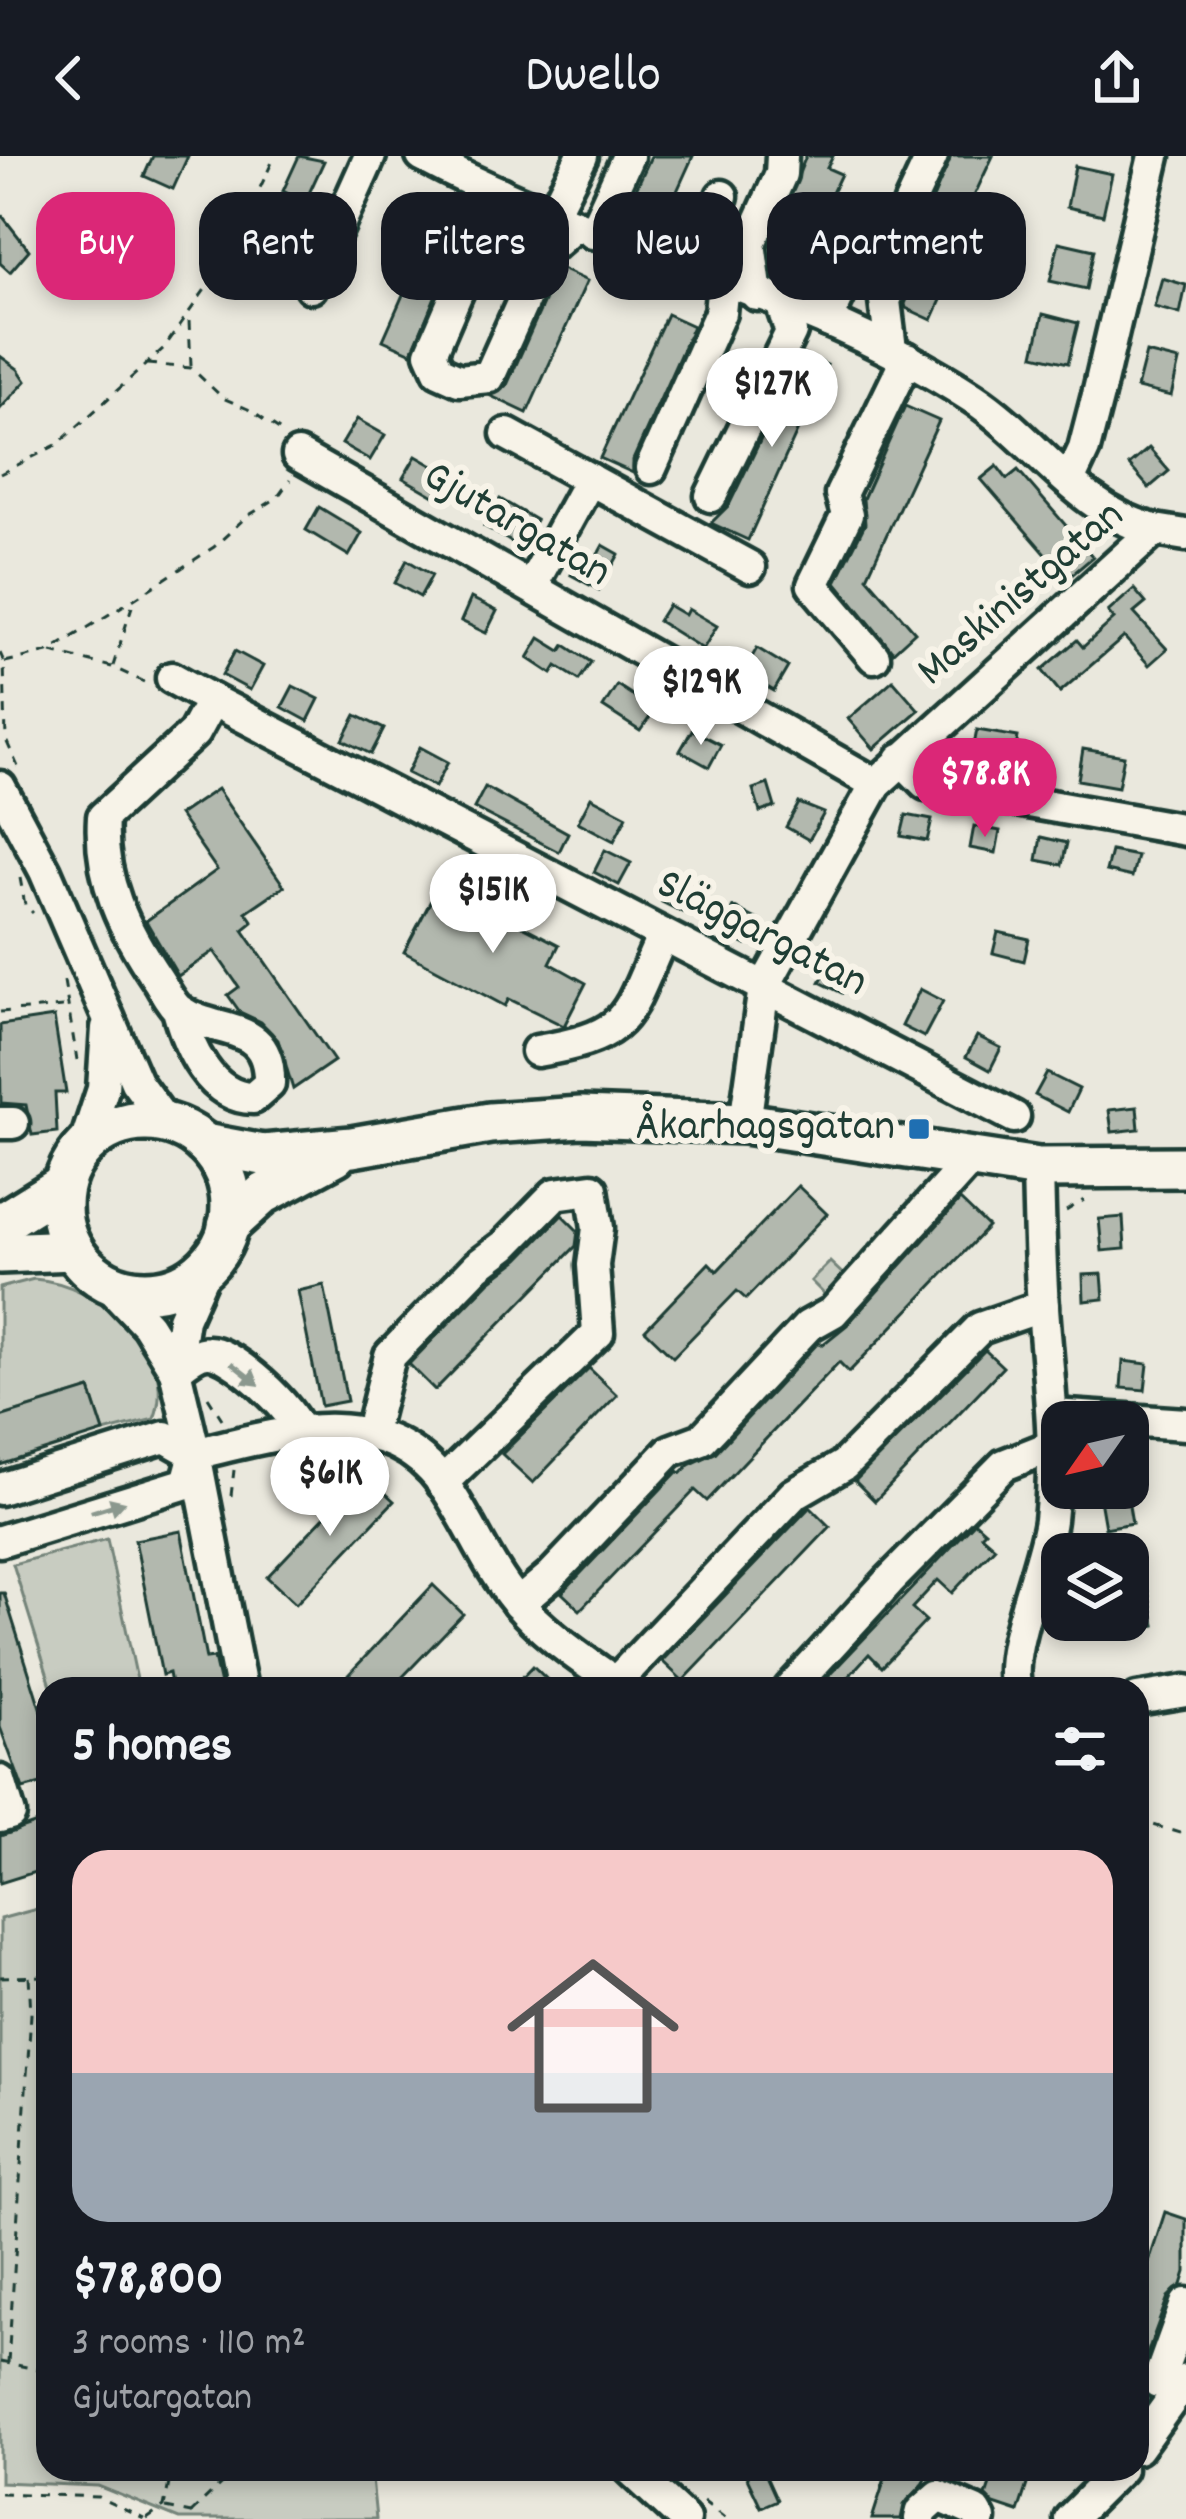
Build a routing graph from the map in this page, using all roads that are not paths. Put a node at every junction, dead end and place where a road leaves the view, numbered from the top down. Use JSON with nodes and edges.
{"nodes":[{"id":1,"x":370,"y":156,"type":"edge"},
{"id":2,"x":582,"y":156,"type":"edge"},
{"id":3,"x":628,"y":156,"type":"edge"},
{"id":4,"x":782,"y":156,"type":"edge"},
{"id":5,"x":932,"y":156,"type":"edge"},
{"id":6,"x":1154,"y":156,"type":"edge"},
{"id":7,"x":420,"y":162,"type":"edge"},
{"id":8,"x":468,"y":166,"type":"edge"},
{"id":9,"x":354,"y":192,"type":"edge"},
{"id":10,"x":499,"y":192,"type":"edge"},
{"id":11,"x":774,"y":192,"type":"edge"},
{"id":12,"x":767,"y":206,"type":"edge"},
{"id":13,"x":569,"y":222,"type":"edge"},
{"id":14,"x":574,"y":224,"type":"junction"},
{"id":15,"x":569,"y":229,"type":"edge"},
{"id":16,"x":593,"y":231,"type":"edge"},
{"id":17,"x":767,"y":293,"type":"edge"},
{"id":18,"x":454,"y":300,"type":"edge"},
{"id":19,"x":523,"y":300,"type":"edge"},
{"id":20,"x":716,"y":300,"type":"edge"},
{"id":21,"x":770,"y":300,"type":"edge"},
{"id":22,"x":772,"y":300,"type":"edge"},
{"id":23,"x":837,"y":300,"type":"edge"},
{"id":24,"x":827,"y":321,"type":"junction"},
{"id":25,"x":899,"y":353,"type":"junction"},
{"id":26,"x":507,"y":434,"type":"dead end"},
{"id":27,"x":298,"y":454,"type":"road end"},
{"id":28,"x":651,"y":468,"type":"dead end"},
{"id":29,"x":590,"y":479,"type":"junction"},
{"id":30,"x":1069,"y":481,"type":"junction"},
{"id":31,"x":710,"y":496,"type":"dead end"},
{"id":32,"x":1170,"y":532,"type":"edge"},
{"id":33,"x":750,"y":567,"type":"dead end"},
{"id":34,"x":531,"y":587,"type":"junction"},
{"id":35,"x":874,"y":657,"type":"dead end"},
{"id":36,"x":172,"y":678,"type":"road end"},
{"id":37,"x":212,"y":700,"type":"junction"},
{"id":38,"x":902,"y":759,"type":"junction"},
{"id":39,"x":876,"y":784,"type":"junction"},
{"id":40,"x":4,"y":803,"type":"edge"},
{"id":41,"x":1186,"y":830,"type":"edge"},
{"id":42,"x":663,"y":935,"type":"junction"},
{"id":43,"x":764,"y":987,"type":"junction"},
{"id":44,"x":178,"y":1010,"type":"dead end"},
{"id":45,"x":108,"y":1022,"type":"junction"},
{"id":46,"x":537,"y":1051,"type":"dead end"},
{"id":47,"x":1013,"y":1117,"type":"dead end"},
{"id":48,"x":166,"y":1123,"type":"junction"},
{"id":49,"x":745,"y":1123,"type":"junction"},
{"id":50,"x":204,"y":1144,"type":"junction"},
{"id":51,"x":84,"y":1147,"type":"junction"},
{"id":52,"x":352,"y":1148,"type":"junction"},
{"id":53,"x":972,"y":1158,"type":"junction"},
{"id":54,"x":1186,"y":1167,"type":"edge"},
{"id":55,"x":1038,"y":1168,"type":"junction"},
{"id":56,"x":63,"y":1185,"type":"junction"},
{"id":57,"x":0,"y":1224,"type":"edge"},
{"id":58,"x":228,"y":1226,"type":"junction"},
{"id":59,"x":73,"y":1250,"type":"junction"},
{"id":60,"x":0,"y":1252,"type":"edge"},
{"id":61,"x":207,"y":1264,"type":"junction"},
{"id":62,"x":104,"y":1280,"type":"junction"},
{"id":63,"x":1043,"y":1306,"type":"junction"},
{"id":64,"x":175,"y":1370,"type":"junction"},
{"id":65,"x":1051,"y":1401,"type":"edge"},
{"id":66,"x":1186,"y":1424,"type":"edge"},
{"id":67,"x":1149,"y":1426,"type":"edge"},
{"id":68,"x":371,"y":1431,"type":"junction"},
{"id":69,"x":300,"y":1433,"type":"junction"},
{"id":70,"x":1041,"y":1439,"type":"edge"},
{"id":71,"x":195,"y":1454,"type":"junction"},
{"id":72,"x":442,"y":1483,"type":"junction"},
{"id":73,"x":0,"y":1489,"type":"edge"},
{"id":74,"x":1050,"y":1509,"type":"edge"},
{"id":75,"x":0,"y":1541,"type":"edge"},
{"id":76,"x":518,"y":1604,"type":"junction"},
{"id":77,"x":239,"y":1677,"type":"edge"},
{"id":78,"x":607,"y":1677,"type":"edge"},
{"id":79,"x":628,"y":1677,"type":"edge"},
{"id":80,"x":801,"y":1677,"type":"edge"},
{"id":81,"x":1011,"y":1677,"type":"edge"},
{"id":82,"x":1186,"y":1691,"type":"edge"},
{"id":83,"x":1149,"y":1697,"type":"edge"},
{"id":84,"x":0,"y":1781,"type":"edge"},
{"id":85,"x":0,"y":1817,"type":"edge"},
{"id":86,"x":1186,"y":2303,"type":"edge"},
{"id":87,"x":1172,"y":2381,"type":"edge"},
{"id":88,"x":1149,"y":2425,"type":"edge"},
{"id":89,"x":643,"y":2481,"type":"edge"},
{"id":90,"x":1108,"y":2481,"type":"edge"},
{"id":91,"x":684,"y":2519,"type":"edge"},
{"id":92,"x":920,"y":2519,"type":"edge"},
{"id":93,"x":980,"y":2519,"type":"edge"},
{"id":94,"x":1070,"y":2519,"type":"edge"}],
"edges":[{"from":1,"to":9,"type":"street"},
{"from":2,"to":14,"type":"street"},
{"from":3,"to":14,"type":"street"},
{"from":4,"to":11,"type":"street"},
{"from":5,"to":25,"type":"street"},
{"from":6,"to":30,"type":"street"},
{"from":7,"to":8,"type":"street"},
{"from":8,"to":10,"type":"street"},
{"from":12,"to":17,"type":"street"},
{"from":13,"to":14,"type":"street"},
{"from":14,"to":15,"type":"street"},
{"from":14,"to":16,"type":"street"},
{"from":18,"to":19,"type":"street"},
{"from":20,"to":28,"type":"street"},
{"from":21,"to":31,"type":"street"},
{"from":22,"to":24,"type":"street"},
{"from":23,"to":24,"type":"street"},
{"from":24,"to":25,"type":"street"},
{"from":25,"to":30,"type":"street"},
{"from":25,"to":35,"type":"street"},
{"from":26,"to":29,"type":"street"},
{"from":27,"to":34,"type":"street","name":"Gjutargatan"},
{"from":29,"to":33,"type":"street"},
{"from":29,"to":34,"type":"street"},
{"from":30,"to":32,"type":"street"},
{"from":32,"to":38,"type":"street","name":"Maskinistgatan"},
{"from":34,"to":39,"type":"street","name":"Gjutargatan"},
{"from":36,"to":37,"type":"street","name":"Släggargatan"},
{"from":37,"to":42,"type":"street","name":"Släggargatan"},
{"from":37,"to":44,"type":"street"},
{"from":38,"to":39,"type":"street","name":"Maskinistgatan"},
{"from":38,"to":41,"type":"street"},
{"from":39,"to":43,"type":"street","name":"Maskinistgatan"},
{"from":40,"to":45,"type":"street"},
{"from":42,"to":43,"type":"street","name":"Släggargatan"},
{"from":42,"to":46,"type":"street"},
{"from":43,"to":47,"type":"street","name":"Släggargatan"},
{"from":43,"to":49,"type":"street","name":"Maskinistgatan"},
{"from":45,"to":48,"type":"street"},
{"from":45,"to":51,"type":"street"},
{"from":48,"to":50,"type":"main road"},
{"from":48,"to":51,"type":"main road"},
{"from":49,"to":52,"type":"main road"},
{"from":49,"to":53,"type":"main road"},
{"from":50,"to":52,"type":"main road"},
{"from":50,"to":58,"type":"main road"},
{"from":51,"to":56,"type":"main road"},
{"from":52,"to":58,"type":"main road"},
{"from":53,"to":55,"type":"main road"},
{"from":53,"to":76,"type":"street"},
{"from":54,"to":55,"type":"main road"},
{"from":55,"to":63,"type":"street"},
{"from":56,"to":57,"type":"main road"},
{"from":56,"to":59,"type":"main road"},
{"from":58,"to":61,"type":"main road"},
{"from":59,"to":60,"type":"main road"},
{"from":59,"to":62,"type":"main road"},
{"from":61,"to":62,"type":"main road"},
{"from":61,"to":64,"type":"street"},
{"from":62,"to":64,"type":"street"},
{"from":63,"to":65,"type":"street"},
{"from":63,"to":79,"type":"street"},
{"from":64,"to":69,"type":"street","one_way":true},
{"from":64,"to":71,"type":"street"},
{"from":66,"to":67,"type":"street"},
{"from":68,"to":69,"type":"street"},
{"from":68,"to":72,"type":"street"},
{"from":68,"to":72,"type":"street"},
{"from":69,"to":71,"type":"street"},
{"from":70,"to":80,"type":"street"},
{"from":71,"to":73,"type":"street"},
{"from":75,"to":71,"type":"street","one_way":true},
{"from":71,"to":77,"type":"street"},
{"from":72,"to":76,"type":"street"},
{"from":74,"to":81,"type":"street"},
{"from":76,"to":78,"type":"street"},
{"from":82,"to":83,"type":"street"},
{"from":84,"to":85,"type":"street"},
{"from":86,"to":87,"type":"street"},
{"from":87,"to":88,"type":"street"},
{"from":89,"to":91,"type":"street"},
{"from":90,"to":94,"type":"street"},
{"from":92,"to":93,"type":"street"}]}
